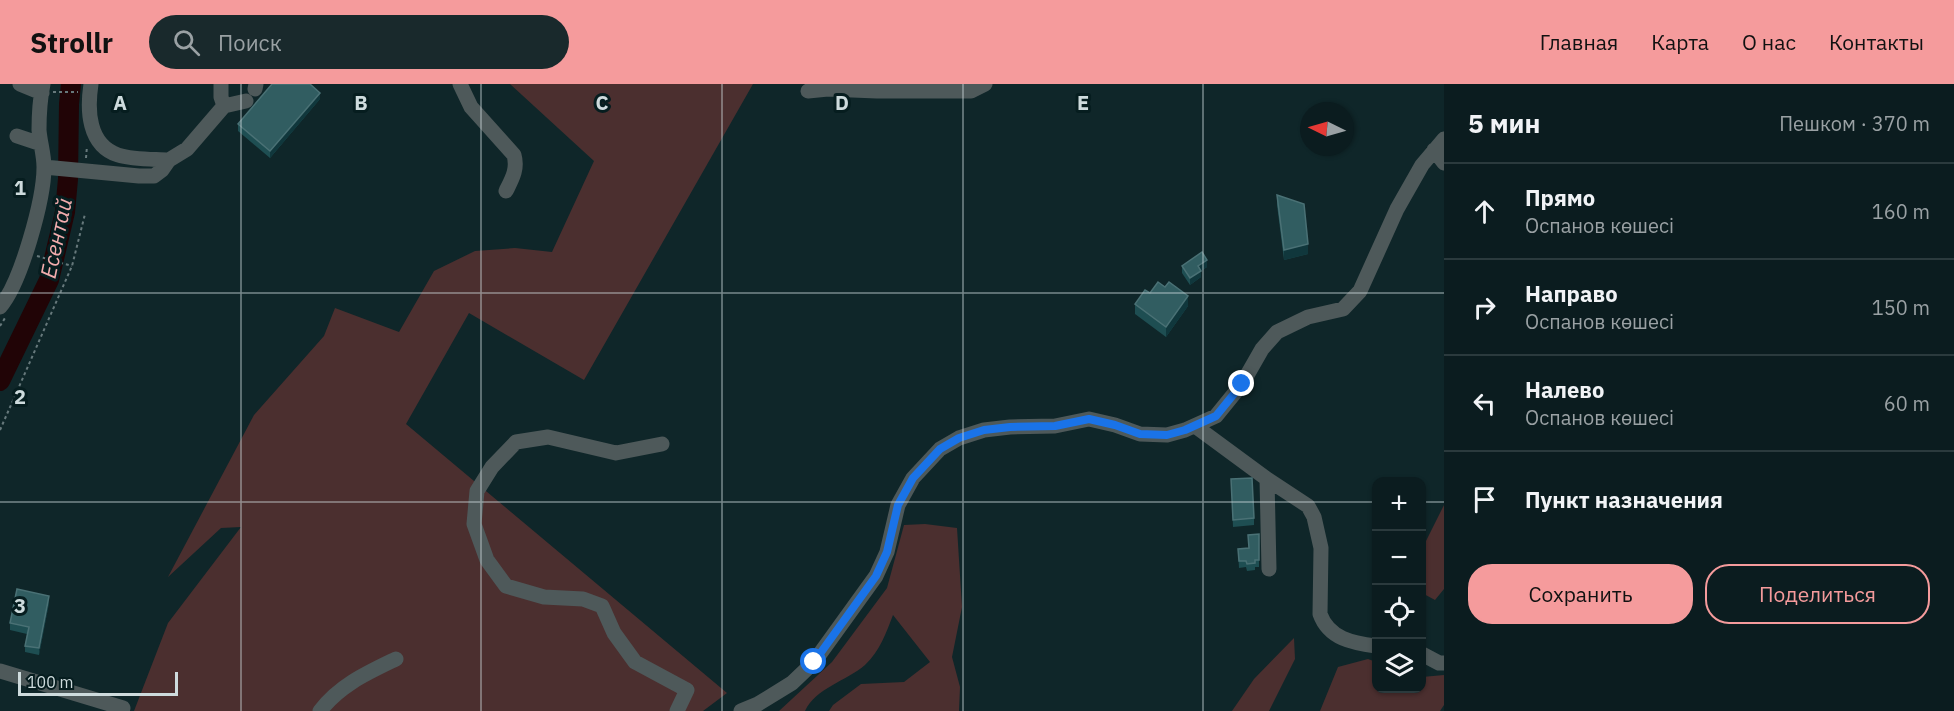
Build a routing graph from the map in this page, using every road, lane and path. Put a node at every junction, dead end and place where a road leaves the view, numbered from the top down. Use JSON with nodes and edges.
{"nodes":[{"id":1,"x":20,"y":84,"type":"edge"},
{"id":2,"x":221,"y":84,"type":"edge"},
{"id":3,"x":460,"y":84,"type":"edge"},
{"id":4,"x":985,"y":84,"type":"edge"},
{"id":5,"x":43,"y":88,"type":"edge"},
{"id":6,"x":90,"y":88,"type":"edge"},
{"id":7,"x":874,"y":88,"type":"edge"},
{"id":8,"x":253,"y":91,"type":"edge"},
{"id":9,"x":808,"y":91,"type":"dead end"},
{"id":10,"x":224,"y":106,"type":"junction"},
{"id":11,"x":17,"y":135,"type":"dead end"},
{"id":12,"x":41,"y":144,"type":"junction"},
{"id":13,"x":1439,"y":144,"type":"edge"},
{"id":14,"x":170,"y":160,"type":"junction"},
{"id":15,"x":1444,"y":163,"type":"edge"},
{"id":16,"x":44,"y":167,"type":"junction"},
{"id":17,"x":506,"y":191,"type":"dead end"},
{"id":18,"x":85,"y":214,"type":"dead end"},
{"id":19,"x":39,"y":257,"type":"dead end"},
{"id":20,"x":72,"y":266,"type":"junction"},
{"id":21,"x":0,"y":307,"type":"edge"},
{"id":22,"x":1195,"y":426,"type":"junction"},
{"id":23,"x":0,"y":430,"type":"edge"},
{"id":24,"x":662,"y":444,"type":"dead end"},
{"id":25,"x":1267,"y":479,"type":"junction"},
{"id":26,"x":1269,"y":569,"type":"dead end"},
{"id":27,"x":1372,"y":645,"type":"edge"},
{"id":28,"x":1426,"y":656,"type":"edge"},
{"id":29,"x":396,"y":659,"type":"dead end"},
{"id":30,"x":1444,"y":663,"type":"edge"},
{"id":31,"x":0,"y":671,"type":"edge"},
{"id":32,"x":122,"y":711,"type":"edge"},
{"id":33,"x":320,"y":711,"type":"edge"},
{"id":34,"x":677,"y":711,"type":"edge"},
{"id":35,"x":741,"y":711,"type":"edge"}],
"edges":[{"from":1,"to":5,"type":"street"},
{"from":2,"to":10,"type":"street"},
{"from":3,"to":17,"type":"street"},
{"from":4,"to":7,"type":"street"},
{"from":5,"to":6,"type":"path"},
{"from":5,"to":12,"type":"street"},
{"from":6,"to":14,"type":"street"},
{"from":7,"to":9,"type":"street"},
{"from":8,"to":10,"type":"street"},
{"from":10,"to":14,"type":"street"},
{"from":11,"to":12,"type":"street"},
{"from":12,"to":16,"type":"street"},
{"from":13,"to":15,"type":"street"},
{"from":13,"to":22,"type":"street"},
{"from":14,"to":16,"type":"street"},
{"from":16,"to":21,"type":"street"},
{"from":18,"to":20,"type":"path"},
{"from":19,"to":20,"type":"path"},
{"from":20,"to":23,"type":"path"},
{"from":22,"to":25,"type":"street"},
{"from":22,"to":35,"type":"street"},
{"from":24,"to":34,"type":"street"},
{"from":25,"to":26,"type":"street"},
{"from":25,"to":27,"type":"street"},
{"from":28,"to":30,"type":"street"},
{"from":29,"to":33,"type":"street"},
{"from":31,"to":32,"type":"street"}]}
